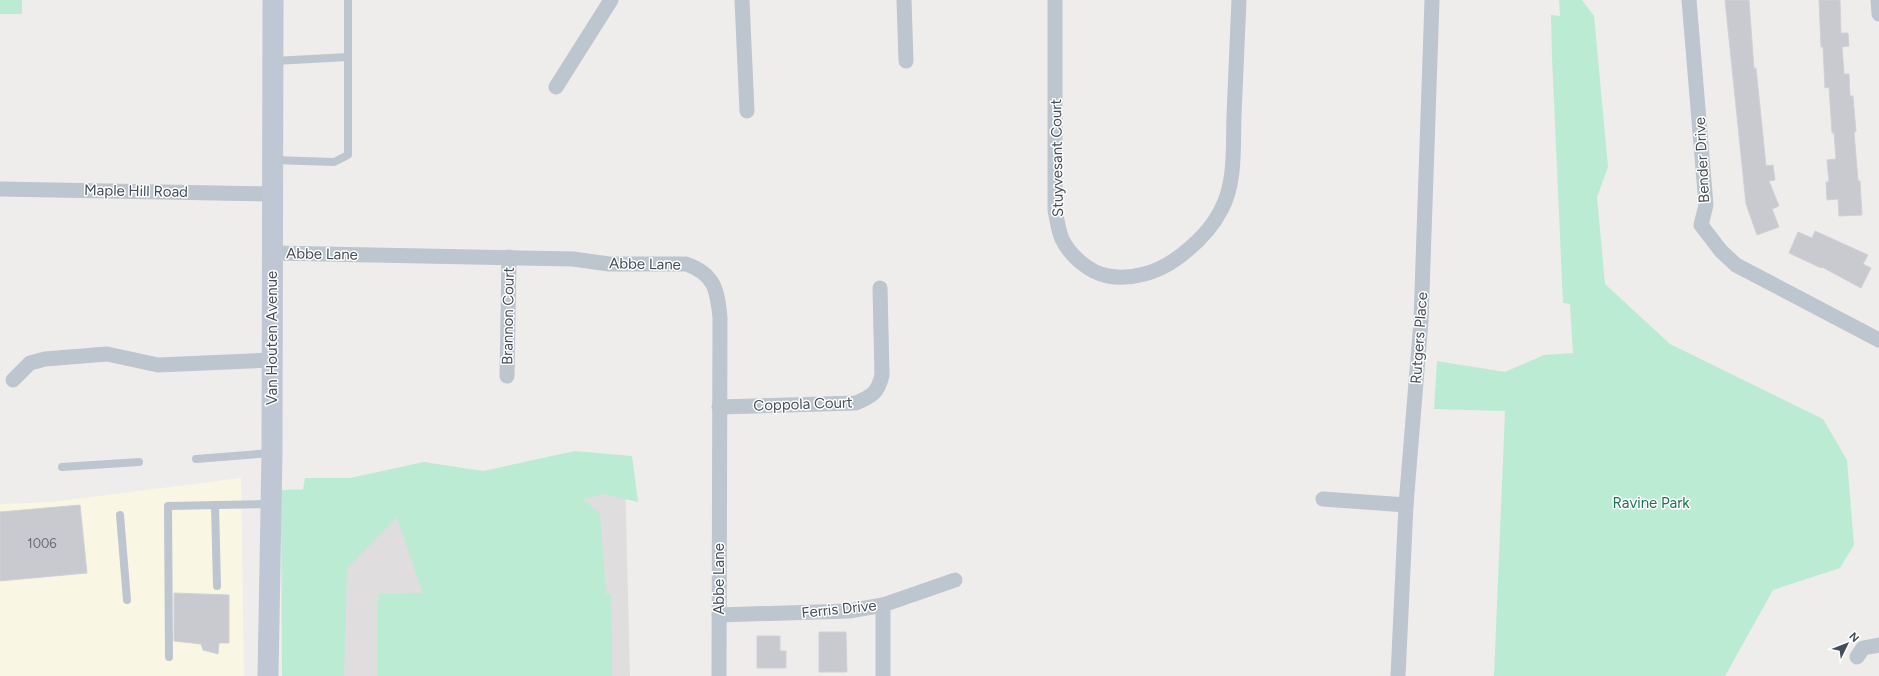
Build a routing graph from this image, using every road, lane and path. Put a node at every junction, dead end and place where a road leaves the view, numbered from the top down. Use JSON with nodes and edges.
{"nodes":[{"id":1,"x":273,"y":0,"type":"edge"},
{"id":2,"x":348,"y":0,"type":"edge"},
{"id":3,"x":611,"y":0,"type":"edge"},
{"id":4,"x":742,"y":0,"type":"edge"},
{"id":5,"x":904,"y":0,"type":"edge"},
{"id":6,"x":1055,"y":0,"type":"edge"},
{"id":7,"x":1239,"y":0,"type":"edge"},
{"id":8,"x":1432,"y":0,"type":"edge"},
{"id":9,"x":1689,"y":0,"type":"edge"},
{"id":10,"x":1878,"y":0,"type":"edge"},
{"id":11,"x":1879,"y":14,"type":"edge"},
{"id":12,"x":348,"y":57,"type":"junction"},
{"id":13,"x":274,"y":61,"type":"junction"},
{"id":14,"x":906,"y":61,"type":"dead end"},
{"id":15,"x":556,"y":87,"type":"dead end"},
{"id":16,"x":747,"y":111,"type":"dead end"},
{"id":17,"x":273,"y":160,"type":"junction"},
{"id":18,"x":0,"y":189,"type":"edge"},
{"id":19,"x":273,"y":194,"type":"junction"},
{"id":20,"x":273,"y":253,"type":"junction"},
{"id":21,"x":509,"y":257,"type":"junction"},
{"id":22,"x":880,"y":288,"type":"dead end"},
{"id":23,"x":1878,"y":337,"type":"edge"},
{"id":24,"x":272,"y":360,"type":"junction"},
{"id":25,"x":507,"y":376,"type":"dead end"},
{"id":26,"x":13,"y":380,"type":"dead end"},
{"id":27,"x":719,"y":407,"type":"junction"},
{"id":28,"x":272,"y":453,"type":"junction"},
{"id":29,"x":196,"y":459,"type":"dead end"},
{"id":30,"x":139,"y":462,"type":"dead end"},
{"id":31,"x":62,"y":467,"type":"dead end"},
{"id":32,"x":1323,"y":499,"type":"dead end"},
{"id":33,"x":271,"y":504,"type":"junction"},
{"id":34,"x":215,"y":505,"type":"junction"},
{"id":35,"x":1406,"y":505,"type":"junction"},
{"id":36,"x":120,"y":515,"type":"dead end"},
{"id":37,"x":955,"y":580,"type":"dead end"},
{"id":38,"x":217,"y":586,"type":"dead end"},
{"id":39,"x":127,"y":600,"type":"dead end"},
{"id":40,"x":883,"y":605,"type":"junction"},
{"id":41,"x":719,"y":615,"type":"junction"},
{"id":42,"x":1879,"y":645,"type":"edge"},
{"id":43,"x":168,"y":657,"type":"dead end"},
{"id":44,"x":1856,"y":657,"type":"dead end"},
{"id":45,"x":268,"y":676,"type":"edge"},
{"id":46,"x":719,"y":676,"type":"edge"},
{"id":47,"x":883,"y":676,"type":"edge"},
{"id":48,"x":1398,"y":676,"type":"edge"}],
"edges":[{"from":1,"to":13,"type":"main road","name":"Van Houten Avenue"},
{"from":2,"to":12,"type":"lane"},
{"from":3,"to":15,"type":"street"},
{"from":4,"to":16,"type":"street"},
{"from":5,"to":14,"type":"street"},
{"from":6,"to":7,"type":"street","name":"Stuyvesant Court"},
{"from":8,"to":35,"type":"street","name":"Rutgers Place"},
{"from":9,"to":23,"type":"street","name":"Bender Drive"},
{"from":10,"to":11,"type":"street"},
{"from":12,"to":13,"type":"lane"},
{"from":12,"to":17,"type":"lane"},
{"from":13,"to":17,"type":"main road","name":"Van Houten Avenue"},
{"from":17,"to":19,"type":"main road","name":"Van Houten Avenue"},
{"from":18,"to":19,"type":"street","name":"Maple Hill Road"},
{"from":19,"to":20,"type":"main road","name":"Van Houten Avenue"},
{"from":20,"to":21,"type":"street","name":"Abbe Lane"},
{"from":20,"to":24,"type":"main road","name":"Van Houten Avenue"},
{"from":21,"to":25,"type":"street","name":"Brannon Court"},
{"from":21,"to":27,"type":"street","name":"Abbe Lane"},
{"from":22,"to":27,"type":"street","name":"Coppola Court"},
{"from":24,"to":26,"type":"street"},
{"from":24,"to":28,"type":"main road","name":"Van Houten Avenue"},
{"from":27,"to":41,"type":"street","name":"Abbe Lane"},
{"from":28,"to":29,"type":"lane"},
{"from":28,"to":33,"type":"main road","name":"Van Houten Avenue"},
{"from":30,"to":31,"type":"lane"},
{"from":32,"to":35,"type":"street"},
{"from":33,"to":34,"type":"lane"},
{"from":33,"to":45,"type":"main road","name":"Van Houten Avenue"},
{"from":34,"to":38,"type":"lane"},
{"from":34,"to":43,"type":"lane"},
{"from":35,"to":48,"type":"street","name":"Rutgers Place"},
{"from":36,"to":39,"type":"lane"},
{"from":37,"to":40,"type":"street","name":"Ferris Drive"},
{"from":40,"to":41,"type":"street","name":"Ferris Drive"},
{"from":40,"to":47,"type":"street"},
{"from":41,"to":46,"type":"street","name":"Abbe Lane"},
{"from":42,"to":44,"type":"street"}]}
